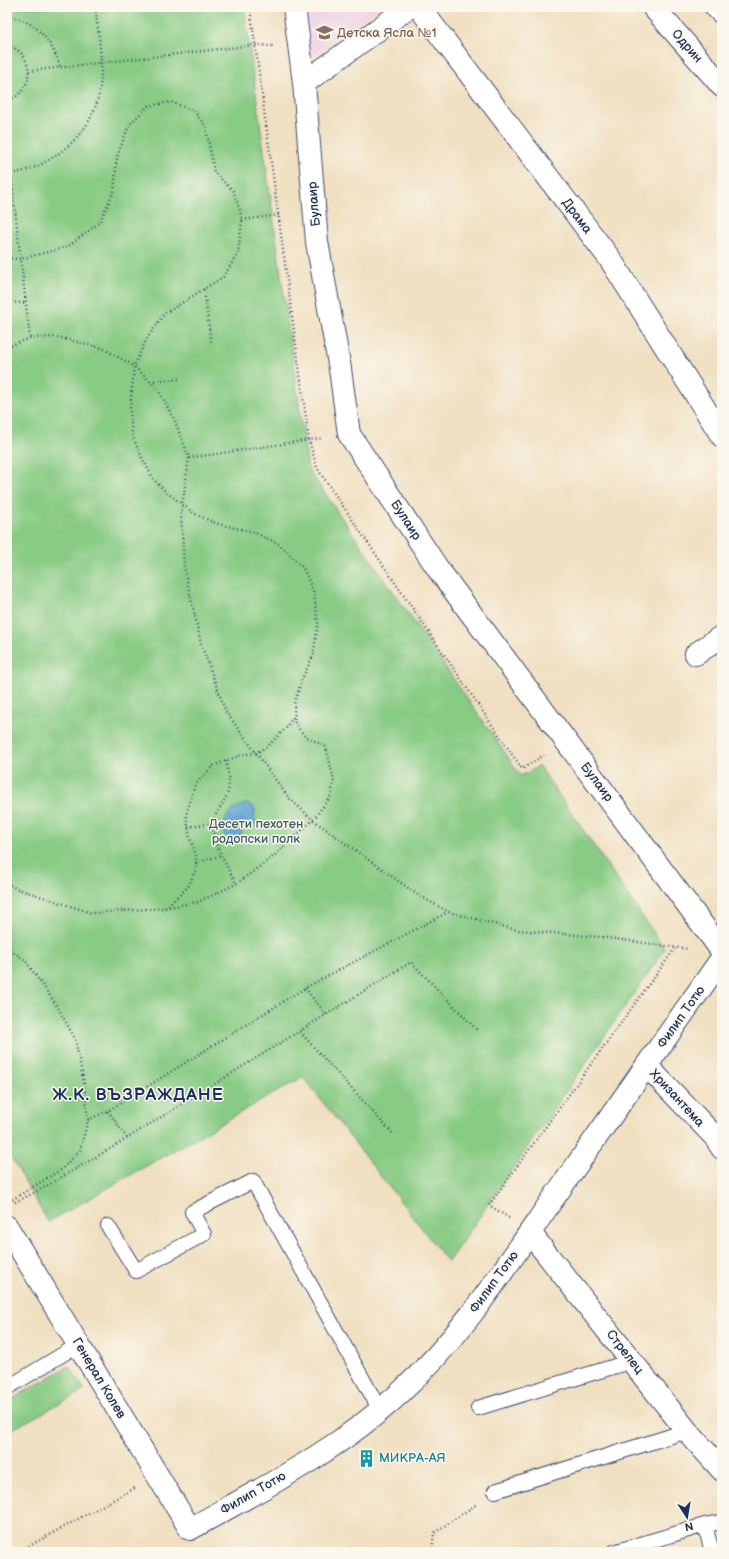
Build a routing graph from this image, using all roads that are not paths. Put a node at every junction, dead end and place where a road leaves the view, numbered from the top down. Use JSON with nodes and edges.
{"nodes":[{"id":1,"x":294,"y":7,"type":"edge"},
{"id":2,"x":409,"y":7,"type":"edge"},
{"id":3,"x":419,"y":7,"type":"edge"},
{"id":4,"x":653,"y":7,"type":"edge"},
{"id":5,"x":716,"y":7,"type":"edge"},
{"id":6,"x":722,"y":13,"type":"edge"},
{"id":7,"x":304,"y":83,"type":"junction"},
{"id":8,"x":722,"y":86,"type":"edge"},
{"id":9,"x":722,"y":436,"type":"edge"},
{"id":10,"x":722,"y":636,"type":"edge"},
{"id":11,"x":696,"y":654,"type":"dead end"},
{"id":12,"x":722,"y":951,"type":"edge"},
{"id":13,"x":722,"y":958,"type":"edge"},
{"id":14,"x":646,"y":1066,"type":"junction"},
{"id":15,"x":722,"y":1148,"type":"edge"},
{"id":16,"x":108,"y":1226,"type":"dead end"},
{"id":17,"x":7,"y":1227,"type":"edge"},
{"id":18,"x":530,"y":1233,"type":"junction"},
{"id":19,"x":78,"y":1344,"type":"junction"},
{"id":20,"x":632,"y":1361,"type":"junction"},
{"id":21,"x":7,"y":1388,"type":"edge"},
{"id":22,"x":478,"y":1408,"type":"dead end"},
{"id":23,"x":380,"y":1410,"type":"junction"},
{"id":24,"x":687,"y":1431,"type":"junction"},
{"id":25,"x":722,"y":1470,"type":"edge"},
{"id":26,"x":496,"y":1491,"type":"road end"},
{"id":27,"x":722,"y":1522,"type":"edge"},
{"id":28,"x":705,"y":1525,"type":"junction"},
{"id":29,"x":190,"y":1529,"type":"joint"},
{"id":30,"x":614,"y":1552,"type":"edge"},
{"id":31,"x":712,"y":1552,"type":"edge"}],
"edges":[{"from":1,"to":7,"type":"street","name":"Булаир"},
{"from":2,"to":7,"type":"street"},
{"from":3,"to":9,"type":"street","name":"Драма"},
{"from":4,"to":8,"type":"street","name":"Одрин"},
{"from":5,"to":6,"type":"street"},
{"from":7,"to":12,"type":"street","name":"Булаир"},
{"from":10,"to":11,"type":"street"},
{"from":13,"to":14,"type":"street","name":"Филип Тотю"},
{"from":14,"to":15,"type":"street","name":"Хризантема"},
{"from":14,"to":18,"type":"street","name":"Филип Тотю"},
{"from":16,"to":23,"type":"lane"},
{"from":17,"to":19,"type":"street","name":"Генерал Колев"},
{"from":18,"to":20,"type":"street","name":"Стрелец"},
{"from":18,"to":23,"type":"street","name":"Филип Тотю"},
{"from":19,"to":21,"type":"lane"},
{"from":19,"to":29,"type":"street","name":"Генерал Колев"},
{"from":20,"to":22,"type":"lane"},
{"from":20,"to":24,"type":"street","name":"Стрелец"},
{"from":23,"to":29,"type":"street","name":"Филип Тотю"},
{"from":24,"to":25,"type":"street","name":"Стрелец"},
{"from":24,"to":26,"type":"lane"},
{"from":27,"to":28,"type":"lane"},
{"from":28,"to":30,"type":"lane"},
{"from":28,"to":31,"type":"lane"}]}
